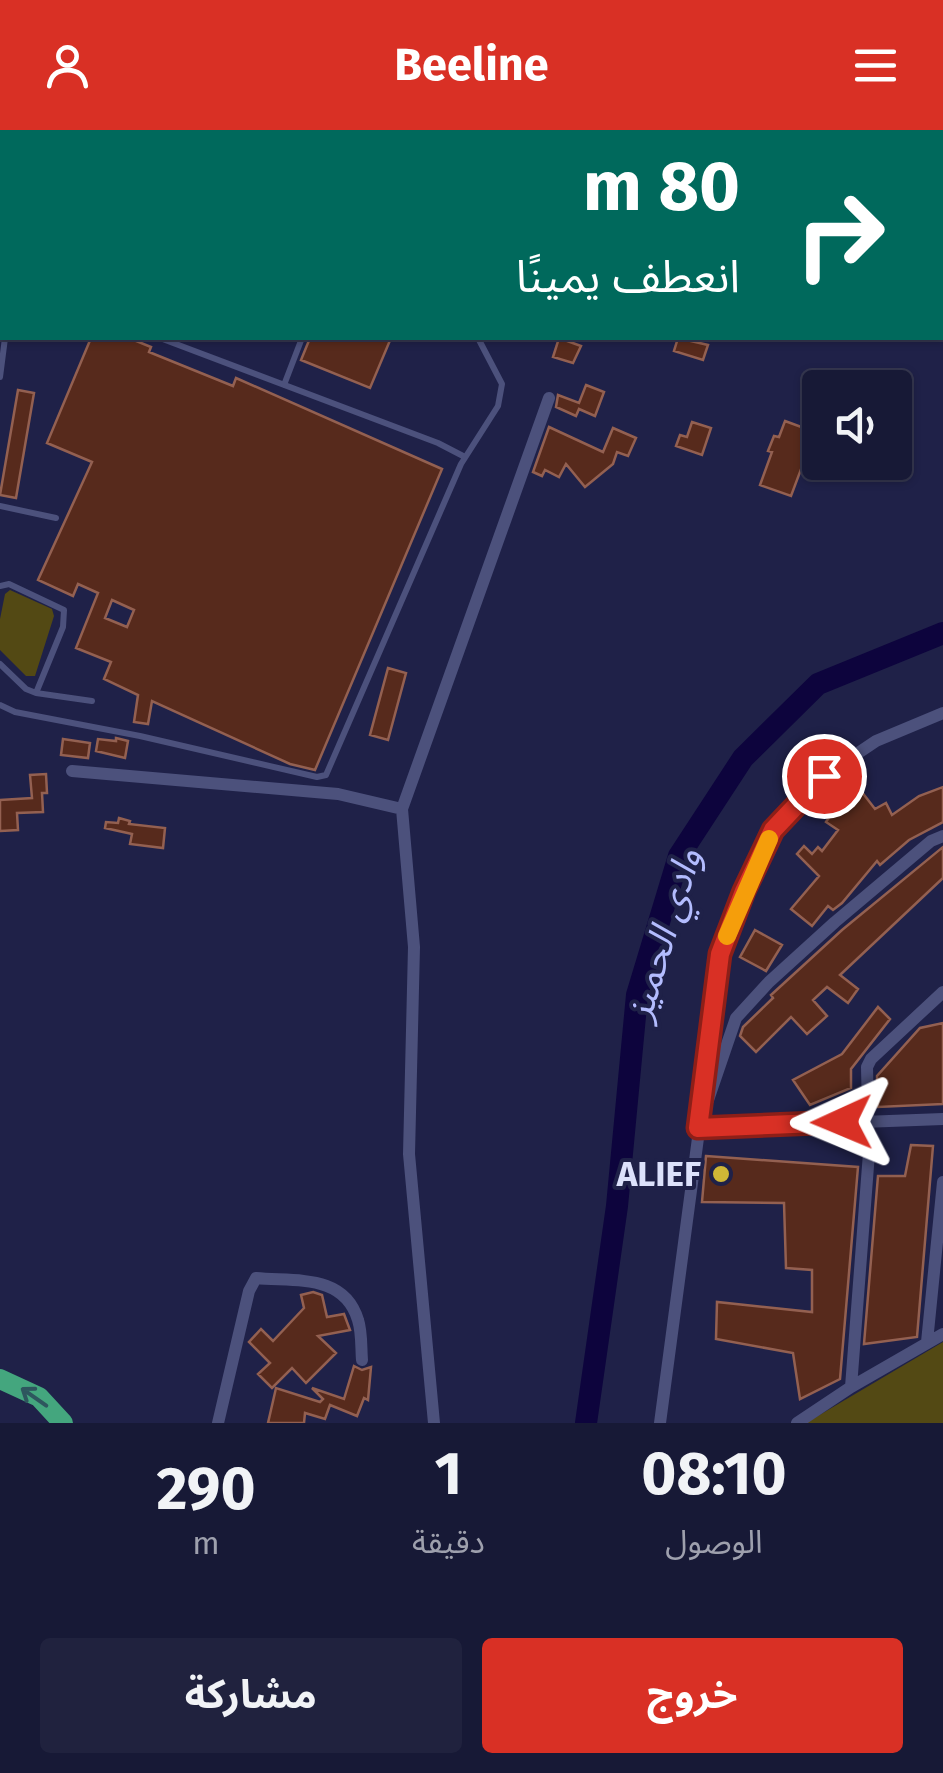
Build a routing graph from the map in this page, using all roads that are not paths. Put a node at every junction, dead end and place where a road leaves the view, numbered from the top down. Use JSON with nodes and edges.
{"nodes":[{"id":1,"x":6,"y":340,"type":"edge"},
{"id":2,"x":165,"y":340,"type":"edge"},
{"id":3,"x":301,"y":340,"type":"edge"},
{"id":4,"x":479,"y":340,"type":"edge"},
{"id":5,"x":0,"y":377,"type":"edge"},
{"id":6,"x":284,"y":384,"type":"junction"},
{"id":7,"x":549,"y":398,"type":"dead end"},
{"id":8,"x":465,"y":457,"type":"junction"},
{"id":9,"x":0,"y":506,"type":"edge"},
{"id":10,"x":56,"y":518,"type":"dead end"},
{"id":11,"x":0,"y":586,"type":"edge"},
{"id":12,"x":0,"y":664,"type":"edge"},
{"id":13,"x":36,"y":693,"type":"junction"},
{"id":14,"x":92,"y":701,"type":"dead end"},
{"id":15,"x":0,"y":706,"type":"edge"},
{"id":16,"x":943,"y":713,"type":"edge"},
{"id":17,"x":72,"y":771,"type":"dead end"},
{"id":18,"x":402,"y":809,"type":"junction"},
{"id":19,"x":943,"y":836,"type":"edge"},
{"id":20,"x":943,"y":992,"type":"edge"},
{"id":21,"x":943,"y":1119,"type":"edge"},
{"id":22,"x":869,"y":1121,"type":"junction"},
{"id":23,"x":698,"y":1128,"type":"junction"},
{"id":24,"x":943,"y":1182,"type":"edge"},
{"id":25,"x":943,"y":1334,"type":"edge"},
{"id":26,"x":926,"y":1342,"type":"junction"},
{"id":27,"x":362,"y":1360,"type":"dead end"},
{"id":28,"x":0,"y":1379,"type":"edge"},
{"id":29,"x":850,"y":1387,"type":"junction"},
{"id":30,"x":62,"y":1423,"type":"edge"},
{"id":31,"x":218,"y":1423,"type":"edge"},
{"id":32,"x":434,"y":1423,"type":"edge"},
{"id":33,"x":660,"y":1423,"type":"edge"},
{"id":34,"x":798,"y":1423,"type":"edge"}],
"edges":[{"from":1,"to":5,"type":"lane"},
{"from":2,"to":6,"type":"lane"},
{"from":3,"to":6,"type":"lane"},
{"from":4,"to":8,"type":"lane"},
{"from":6,"to":8,"type":"lane"},
{"from":7,"to":18,"type":"street"},
{"from":8,"to":15,"type":"lane"},
{"from":9,"to":10,"type":"lane"},
{"from":11,"to":13,"type":"lane"},
{"from":12,"to":13,"type":"lane"},
{"from":13,"to":14,"type":"lane"},
{"from":16,"to":23,"type":"street"},
{"from":17,"to":18,"type":"street"},
{"from":18,"to":32,"type":"street"},
{"from":19,"to":23,"type":"street"},
{"from":20,"to":22,"type":"street"},
{"from":21,"to":22,"type":"street"},
{"from":22,"to":23,"type":"street"},
{"from":22,"to":29,"type":"street"},
{"from":23,"to":33,"type":"street"},
{"from":24,"to":26,"type":"street"},
{"from":25,"to":26,"type":"street"},
{"from":26,"to":29,"type":"street"},
{"from":27,"to":31,"type":"street"},
{"from":30,"to":28,"type":"highway","one_way":true},
{"from":29,"to":34,"type":"street"}]}
